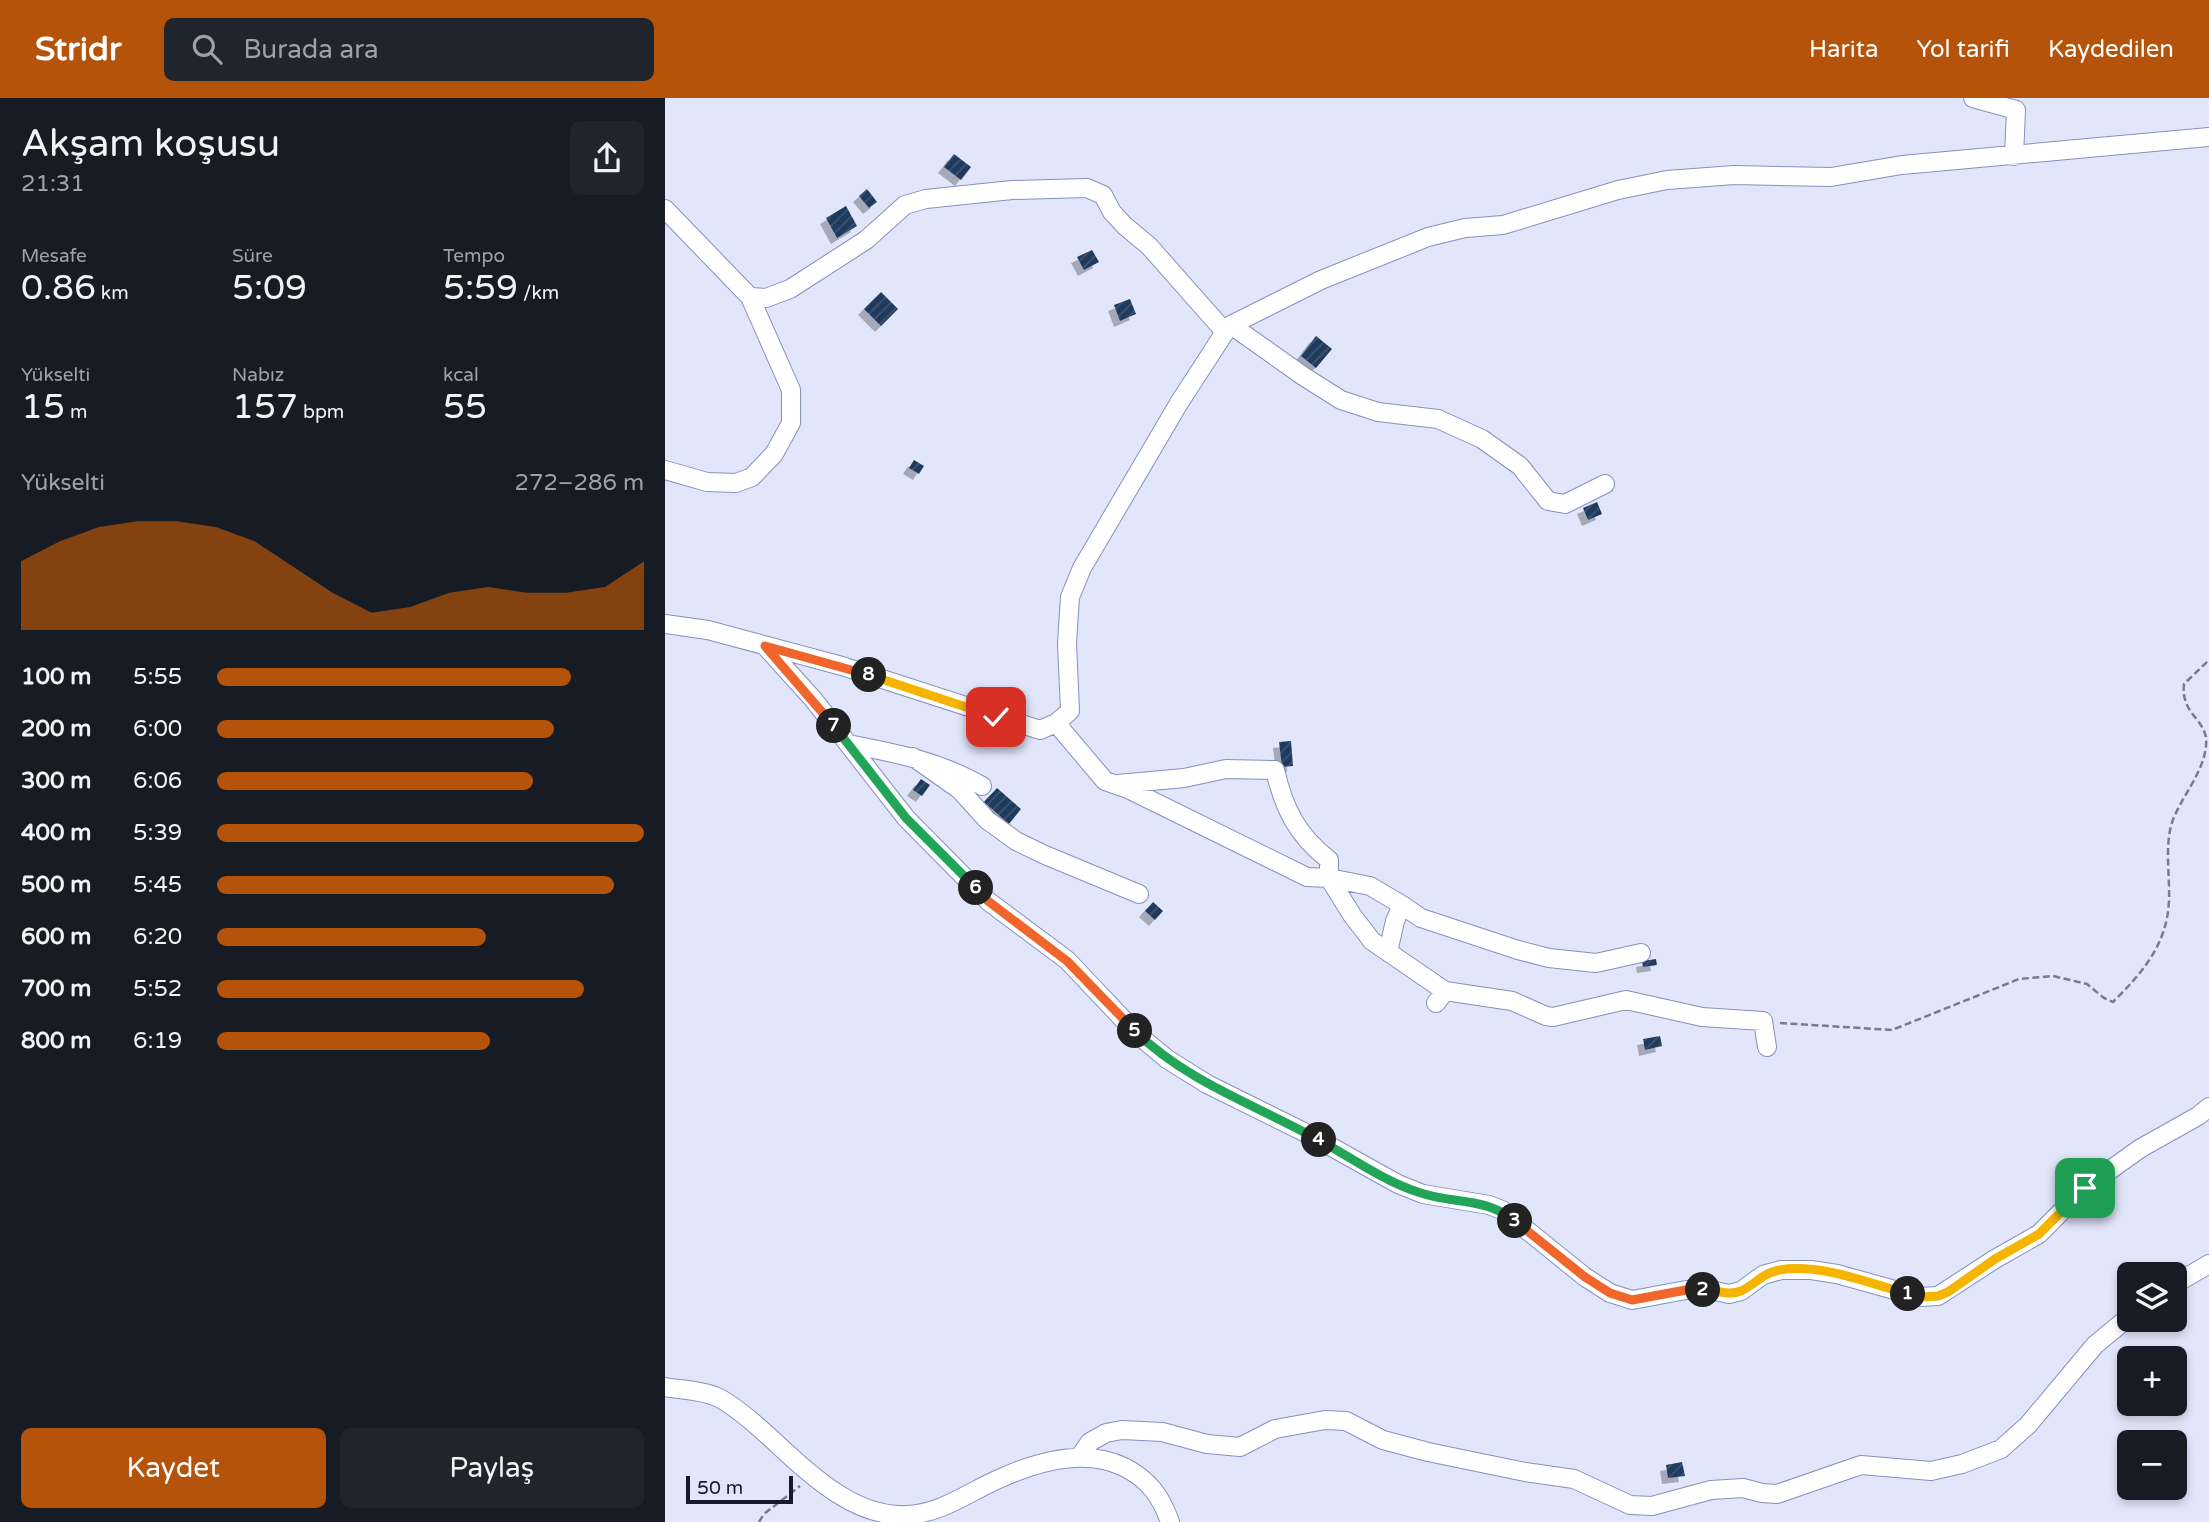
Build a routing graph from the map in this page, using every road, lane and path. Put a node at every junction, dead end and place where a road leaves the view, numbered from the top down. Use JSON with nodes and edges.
{"nodes":[{"id":1,"x":1973,"y":98,"type":"edge"},
{"id":2,"x":2209,"y":137,"type":"edge"},
{"id":3,"x":2014,"y":156,"type":"junction"},
{"id":4,"x":665,"y":209,"type":"edge"},
{"id":5,"x":750,"y":297,"type":"junction"},
{"id":6,"x":1228,"y":328,"type":"junction"},
{"id":7,"x":665,"y":470,"type":"edge"},
{"id":8,"x":1605,"y":484,"type":"dead end"},
{"id":9,"x":665,"y":624,"type":"edge"},
{"id":10,"x":765,"y":646,"type":"junction"},
{"id":11,"x":2209,"y":660,"type":"edge"},
{"id":12,"x":1056,"y":723,"type":"junction"},
{"id":13,"x":848,"y":744,"type":"junction"},
{"id":14,"x":913,"y":757,"type":"junction"},
{"id":15,"x":1114,"y":784,"type":"junction"},
{"id":16,"x":982,"y":786,"type":"dead end"},
{"id":17,"x":1328,"y":878,"type":"junction"},
{"id":18,"x":1139,"y":894,"type":"dead end"},
{"id":19,"x":1402,"y":905,"type":"junction"},
{"id":20,"x":1388,"y":952,"type":"junction"},
{"id":21,"x":1641,"y":953,"type":"dead end"},
{"id":22,"x":1763,"y":1021,"type":"junction"},
{"id":23,"x":1767,"y":1047,"type":"dead end"},
{"id":24,"x":2209,"y":1107,"type":"edge"},
{"id":25,"x":2209,"y":1264,"type":"edge"},
{"id":26,"x":2187,"y":1277,"type":"edge"},
{"id":27,"x":2117,"y":1327,"type":"edge"},
{"id":28,"x":665,"y":1387,"type":"edge"},
{"id":29,"x":1080,"y":1456,"type":"junction"},
{"id":30,"x":815,"y":1477,"type":"junction"},
{"id":31,"x":759,"y":1522,"type":"edge"},
{"id":32,"x":1170,"y":1522,"type":"edge"}],
"edges":[{"from":1,"to":3,"type":"street"},
{"from":2,"to":3,"type":"street"},
{"from":3,"to":6,"type":"street"},
{"from":4,"to":5,"type":"street"},
{"from":5,"to":6,"type":"street"},
{"from":5,"to":7,"type":"street"},
{"from":6,"to":8,"type":"street"},
{"from":6,"to":12,"type":"street"},
{"from":9,"to":10,"type":"street"},
{"from":10,"to":12,"type":"street"},
{"from":10,"to":13,"type":"street"},
{"from":11,"to":22,"type":"path"},
{"from":12,"to":15,"type":"street"},
{"from":13,"to":14,"type":"street"},
{"from":13,"to":24,"type":"street"},
{"from":14,"to":16,"type":"street"},
{"from":14,"to":18,"type":"street"},
{"from":15,"to":17,"type":"street"},
{"from":15,"to":17,"type":"street"},
{"from":17,"to":19,"type":"street"},
{"from":17,"to":20,"type":"street"},
{"from":19,"to":20,"type":"street"},
{"from":19,"to":21,"type":"street"},
{"from":20,"to":22,"type":"street"},
{"from":22,"to":23,"type":"street"},
{"from":25,"to":26,"type":"street"},
{"from":27,"to":29,"type":"street"},
{"from":28,"to":30,"type":"street"},
{"from":29,"to":30,"type":"street"},
{"from":29,"to":32,"type":"street"},
{"from":30,"to":31,"type":"path"}]}
